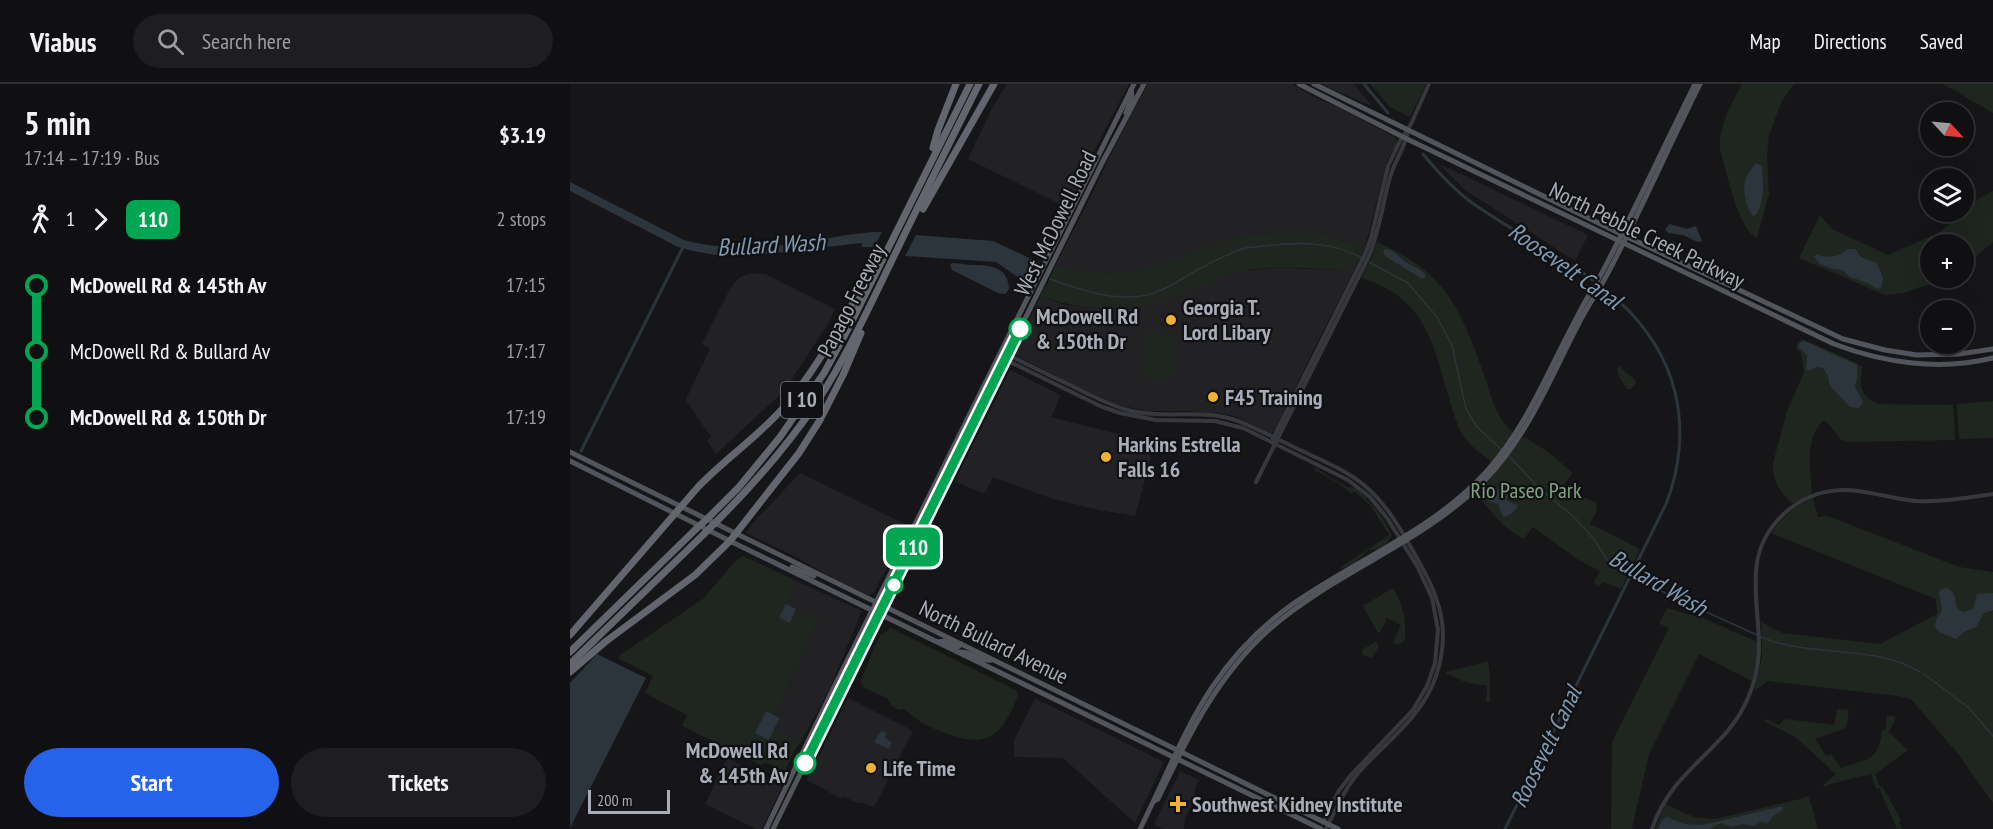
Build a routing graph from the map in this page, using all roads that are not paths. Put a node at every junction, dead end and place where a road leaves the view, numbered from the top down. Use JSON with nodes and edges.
{"nodes":[{"id":1,"x":956,"y":84,"type":"edge"},
{"id":2,"x":965,"y":84,"type":"edge"},
{"id":3,"x":970,"y":84,"type":"edge"},
{"id":4,"x":979,"y":84,"type":"edge"},
{"id":5,"x":994,"y":84,"type":"edge"},
{"id":6,"x":1134,"y":84,"type":"edge"},
{"id":7,"x":1142,"y":84,"type":"edge"},
{"id":8,"x":1299,"y":84,"type":"edge"},
{"id":9,"x":1314,"y":84,"type":"edge"},
{"id":10,"x":1429,"y":84,"type":"edge"},
{"id":11,"x":1695,"y":84,"type":"edge"},
{"id":12,"x":1700,"y":84,"type":"edge"},
{"id":13,"x":1131,"y":90,"type":"junction"},
{"id":14,"x":1338,"y":103,"type":"junction"},
{"id":15,"x":1364,"y":108,"type":"junction"},
{"id":16,"x":1124,"y":120,"type":"junction"},
{"id":17,"x":1408,"y":130,"type":"junction"},
{"id":18,"x":1405,"y":137,"type":"junction"},
{"id":19,"x":933,"y":148,"type":"junction"},
{"id":20,"x":1078,"y":194,"type":"junction"},
{"id":21,"x":1074,"y":221,"type":"junction"},
{"id":22,"x":904,"y":235,"type":"junction"},
{"id":23,"x":1622,"y":238,"type":"junction"},
{"id":24,"x":874,"y":268,"type":"junction"},
{"id":25,"x":1698,"y":271,"type":"junction"},
{"id":26,"x":1696,"y":277,"type":"junction"},
{"id":27,"x":1771,"y":305,"type":"junction"},
{"id":28,"x":1768,"y":312,"type":"junction"},
{"id":29,"x":864,"y":318,"type":"junction"},
{"id":30,"x":1993,"y":349,"type":"edge"},
{"id":31,"x":1000,"y":354,"type":"junction"},
{"id":32,"x":1007,"y":357,"type":"junction"},
{"id":33,"x":1993,"y":358,"type":"edge"},
{"id":34,"x":979,"y":396,"type":"junction"},
{"id":35,"x":970,"y":414,"type":"junction"},
{"id":36,"x":976,"y":419,"type":"junction"},
{"id":37,"x":965,"y":441,"type":"junction"},
{"id":38,"x":1275,"y":441,"type":"junction"},
{"id":39,"x":570,"y":452,"type":"edge"},
{"id":40,"x":570,"y":460,"type":"edge"},
{"id":41,"x":938,"y":477,"type":"junction"},
{"id":42,"x":946,"y":481,"type":"junction"},
{"id":43,"x":1256,"y":482,"type":"dead end"},
{"id":44,"x":1993,"y":494,"type":"edge"},
{"id":45,"x":677,"y":510,"type":"junction"},
{"id":46,"x":707,"y":516,"type":"junction"},
{"id":47,"x":919,"y":517,"type":"junction"},
{"id":48,"x":694,"y":529,"type":"junction"},
{"id":49,"x":733,"y":538,"type":"junction"},
{"id":50,"x":1404,"y":539,"type":"junction"},
{"id":51,"x":915,"y":544,"type":"junction"},
{"id":52,"x":779,"y":564,"type":"junction"},
{"id":53,"x":822,"y":576,"type":"junction"},
{"id":54,"x":876,"y":603,"type":"junction"},
{"id":55,"x":883,"y":606,"type":"junction"},
{"id":56,"x":872,"y":610,"type":"junction"},
{"id":57,"x":879,"y":614,"type":"junction"},
{"id":58,"x":570,"y":634,"type":"edge"},
{"id":59,"x":937,"y":642,"type":"junction"},
{"id":60,"x":961,"y":644,"type":"junction"},
{"id":61,"x":570,"y":646,"type":"edge"},
{"id":62,"x":570,"y":652,"type":"edge"},
{"id":63,"x":959,"y":652,"type":"junction"},
{"id":64,"x":992,"y":659,"type":"junction"},
{"id":65,"x":570,"y":664,"type":"edge"},
{"id":66,"x":570,"y":672,"type":"edge"},
{"id":67,"x":1082,"y":712,"type":"junction"},
{"id":68,"x":1107,"y":717,"type":"junction"},
{"id":69,"x":1179,"y":751,"type":"junction"},
{"id":70,"x":1175,"y":758,"type":"junction"},
{"id":71,"x":1236,"y":787,"type":"junction"},
{"id":72,"x":1252,"y":788,"type":"junction"},
{"id":73,"x":1326,"y":825,"type":"edge"},
{"id":74,"x":766,"y":829,"type":"edge"},
{"id":75,"x":773,"y":829,"type":"edge"},
{"id":76,"x":1140,"y":829,"type":"edge"},
{"id":77,"x":1320,"y":829,"type":"edge"},
{"id":78,"x":1338,"y":829,"type":"edge"},
{"id":79,"x":1652,"y":829,"type":"edge"}],
"edges":[{"from":1,"to":19,"type":"highway"},
{"from":2,"to":19,"type":"highway","name":"Papago Freeway","number":"I 10"},
{"from":3,"to":46,"type":"highway"},
{"from":4,"to":22,"type":"highway","name":"Papago Freeway","number":"I 10"},
{"from":5,"to":22,"type":"highway"},
{"from":6,"to":13,"type":"main road","name":"West McDowell Road"},
{"from":7,"to":16,"type":"main road","name":"West McDowell Road"},
{"from":8,"to":14,"type":"main road","name":"North Pebble Creek Parkway"},
{"from":9,"to":15,"type":"main road","name":"North Pebble Creek Parkway"},
{"from":10,"to":17,"type":"street"},
{"from":11,"to":23,"type":"main road"},
{"from":12,"to":23,"type":"main road"},
{"from":13,"to":16,"type":"main road"},
{"from":13,"to":20,"type":"main road","name":"West McDowell Road"},
{"from":14,"to":15,"type":"main road"},
{"from":14,"to":18,"type":"main road","name":"North Pebble Creek Parkway"},
{"from":15,"to":17,"type":"main road","name":"North Pebble Creek Parkway"},
{"from":16,"to":21,"type":"main road","name":"West McDowell Road"},
{"from":17,"to":18,"type":"street"},
{"from":17,"to":23,"type":"main road","name":"North Pebble Creek Parkway"},
{"from":18,"to":23,"type":"main road","name":"North Pebble Creek Parkway"},
{"from":18,"to":38,"type":"street"},
{"from":19,"to":24,"type":"highway","name":"Papago Freeway","number":"I 10"},
{"from":20,"to":21,"type":"main road"},
{"from":20,"to":31,"type":"main road","name":"West McDowell Road"},
{"from":21,"to":32,"type":"main road","name":"West McDowell Road"},
{"from":22,"to":29,"type":"highway","name":"Papago Freeway","number":"I 10"},
{"from":23,"to":25,"type":"main road","name":"North Pebble Creek Parkway"},
{"from":23,"to":26,"type":"main road","name":"North Pebble Creek Parkway"},
{"from":23,"to":50,"type":"main road"},
{"from":24,"to":45,"type":"highway"},
{"from":24,"to":46,"type":"highway","name":"Papago Freeway","number":"I 10"},
{"from":25,"to":26,"type":"main road"},
{"from":25,"to":27,"type":"main road","name":"North Pebble Creek Parkway"},
{"from":26,"to":28,"type":"main road","name":"North Pebble Creek Parkway"},
{"from":27,"to":28,"type":"main road"},
{"from":27,"to":30,"type":"main road","name":"North Pebble Creek Parkway"},
{"from":28,"to":33,"type":"main road","name":"North Pebble Creek Parkway"},
{"from":29,"to":49,"type":"highway"},
{"from":29,"to":65,"type":"highway","name":"Papago Freeway","number":"I 10","bridge":true},
{"from":31,"to":32,"type":"street"},
{"from":31,"to":34,"type":"main road","name":"West McDowell Road"},
{"from":32,"to":36,"type":"main road","name":"West McDowell Road"},
{"from":32,"to":38,"type":"street"},
{"from":34,"to":35,"type":"main road","name":"West McDowell Road"},
{"from":34,"to":36,"type":"main road"},
{"from":35,"to":37,"type":"main road"},
{"from":35,"to":41,"type":"main road","name":"West McDowell Road"},
{"from":36,"to":37,"type":"main road","name":"West McDowell Road"},
{"from":37,"to":42,"type":"main road","name":"West McDowell Road"},
{"from":38,"to":43,"type":"street"},
{"from":38,"to":50,"type":"street"},
{"from":39,"to":45,"type":"main road","name":"North Bullard Avenue"},
{"from":40,"to":45,"type":"main road","name":"North Bullard Avenue"},
{"from":41,"to":42,"type":"main road"},
{"from":41,"to":47,"type":"main road","name":"West McDowell Road"},
{"from":42,"to":51,"type":"main road","name":"West McDowell Road"},
{"from":44,"to":79,"type":"street"},
{"from":45,"to":49,"type":"main road","name":"North Bullard Avenue"},
{"from":45,"to":58,"type":"highway"},
{"from":46,"to":48,"type":"highway","name":"Papago Freeway","number":"I 10","bridge":true},
{"from":47,"to":51,"type":"main road"},
{"from":47,"to":54,"type":"main road","name":"West McDowell Road"},
{"from":48,"to":61,"type":"highway","name":"Papago Freeway","number":"I 10"},
{"from":48,"to":62,"type":"highway"},
{"from":49,"to":52,"type":"main road","name":"North Bullard Avenue"},
{"from":49,"to":53,"type":"main road","name":"North Bullard Avenue"},
{"from":49,"to":66,"type":"highway"},
{"from":50,"to":69,"type":"main road"},
{"from":50,"to":73,"type":"street"},
{"from":51,"to":55,"type":"main road","name":"West McDowell Road"},
{"from":52,"to":53,"type":"main road"},
{"from":52,"to":56,"type":"main road","name":"North Bullard Avenue"},
{"from":53,"to":54,"type":"main road","name":"North Bullard Avenue"},
{"from":54,"to":55,"type":"main road","name":"North Bullard Avenue"},
{"from":54,"to":56,"type":"main road","name":"West McDowell Road"},
{"from":55,"to":57,"type":"main road","name":"West McDowell Road"},
{"from":55,"to":60,"type":"main road","name":"North Bullard Avenue"},
{"from":56,"to":57,"type":"main road","name":"North Bullard Avenue"},
{"from":56,"to":74,"type":"main road","name":"West McDowell Road"},
{"from":57,"to":59,"type":"main road","name":"North Bullard Avenue"},
{"from":57,"to":75,"type":"main road","name":"West McDowell Road"},
{"from":59,"to":60,"type":"main road"},
{"from":59,"to":63,"type":"main road","name":"North Bullard Avenue"},
{"from":60,"to":64,"type":"main road","name":"North Bullard Avenue"},
{"from":63,"to":64,"type":"main road"},
{"from":63,"to":67,"type":"main road","name":"North Bullard Avenue"},
{"from":64,"to":68,"type":"main road","name":"North Bullard Avenue"},
{"from":67,"to":68,"type":"main road"},
{"from":67,"to":70,"type":"main road","name":"North Bullard Avenue"},
{"from":68,"to":69,"type":"main road","name":"North Bullard Avenue"},
{"from":69,"to":70,"type":"main road"},
{"from":69,"to":72,"type":"main road","name":"North Bullard Avenue"},
{"from":70,"to":71,"type":"main road","name":"North Bullard Avenue"},
{"from":70,"to":76,"type":"main road"},
{"from":71,"to":72,"type":"main road"},
{"from":71,"to":77,"type":"main road","name":"North Bullard Avenue"},
{"from":72,"to":73,"type":"main road","name":"North Bullard Avenue"},
{"from":73,"to":77,"type":"street"},
{"from":73,"to":78,"type":"main road","name":"North Bullard Avenue"}]}
